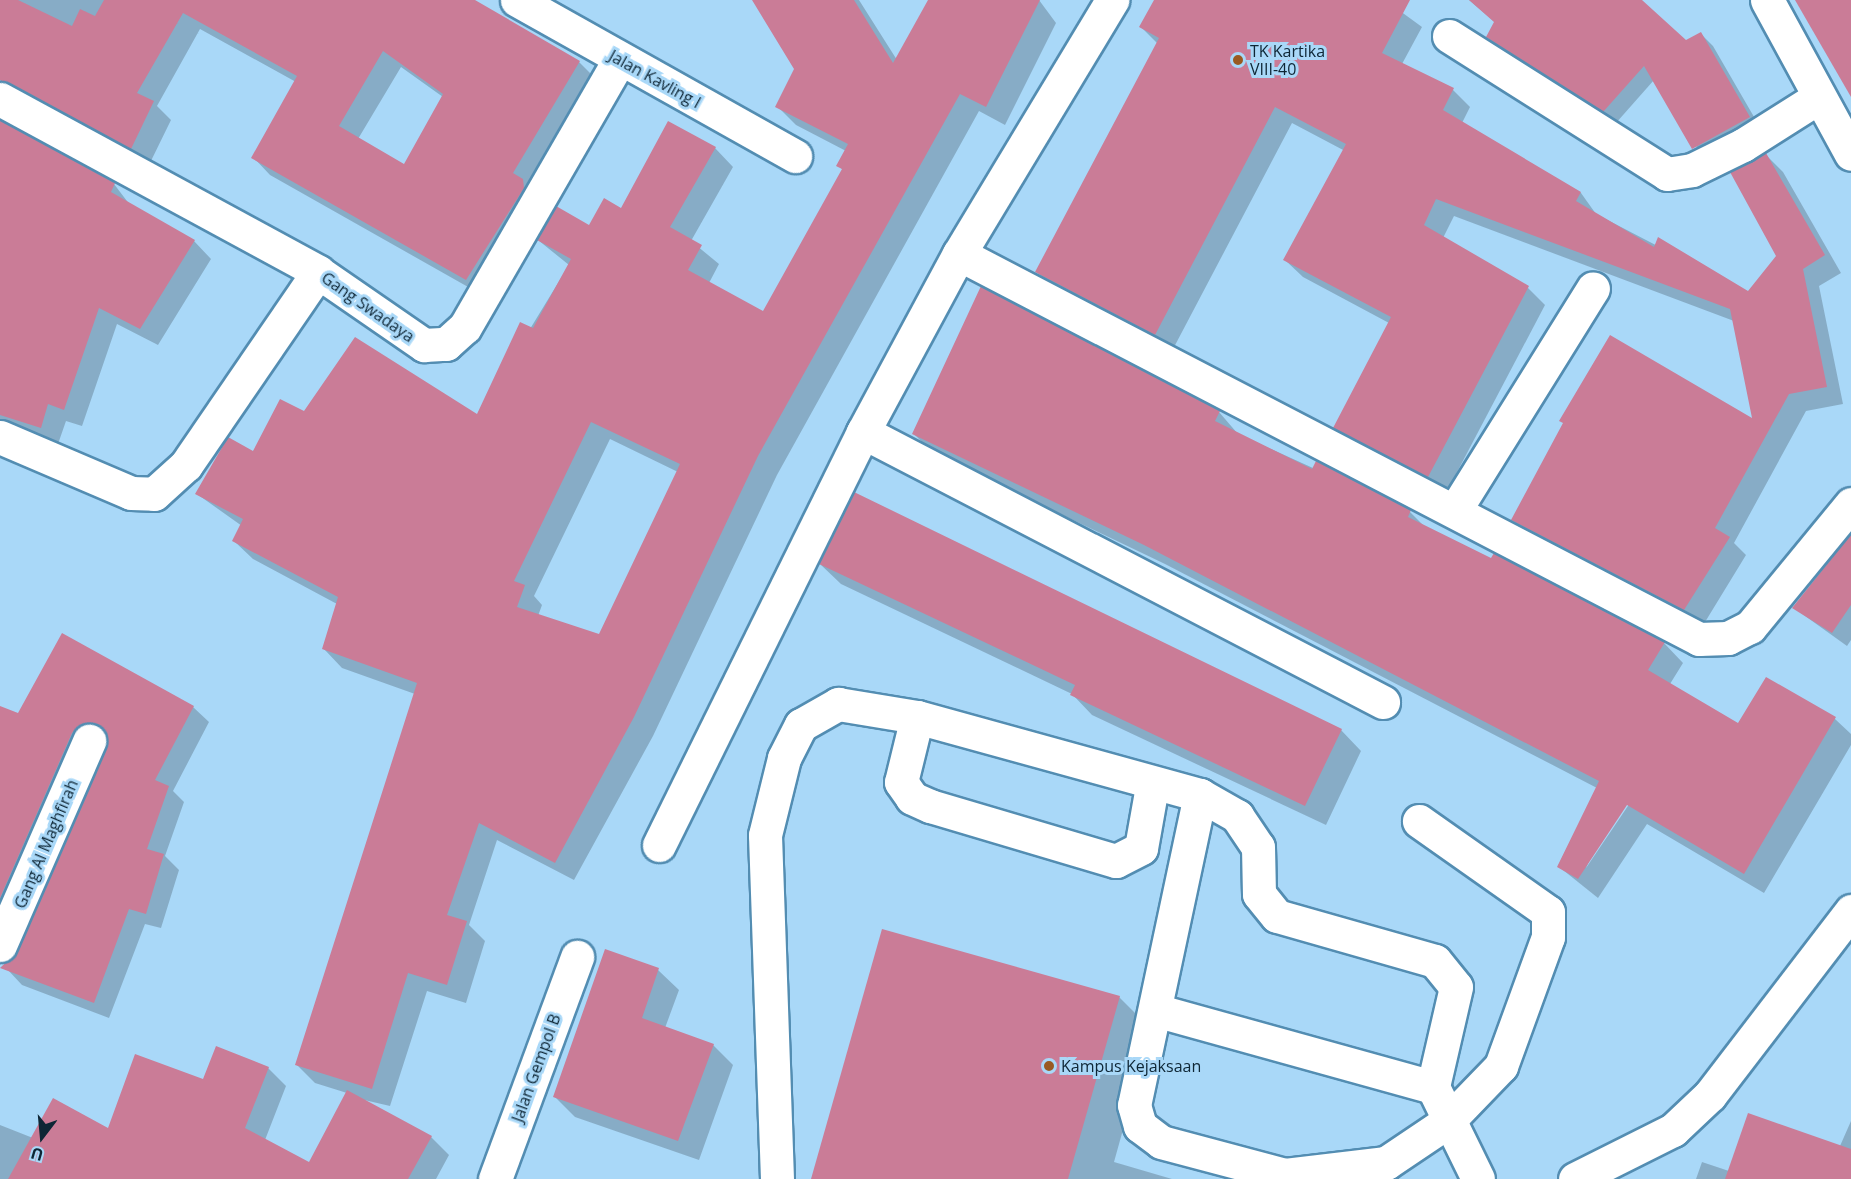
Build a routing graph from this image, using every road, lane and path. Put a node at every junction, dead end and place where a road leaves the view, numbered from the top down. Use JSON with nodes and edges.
{"nodes":[{"id":1,"x":517,"y":0,"type":"edge"},
{"id":2,"x":1112,"y":0,"type":"edge"},
{"id":3,"x":1767,"y":0,"type":"edge"},
{"id":4,"x":1449,"y":36,"type":"dead end"},
{"id":5,"x":620,"y":60,"type":"junction"},
{"id":6,"x":1819,"y":97,"type":"junction"},
{"id":7,"x":0,"y":99,"type":"edge"},
{"id":8,"x":1851,"y":154,"type":"edge"},
{"id":9,"x":795,"y":156,"type":"dead end"},
{"id":10,"x":959,"y":254,"type":"junction"},
{"id":11,"x":318,"y":272,"type":"junction"},
{"id":12,"x":1593,"y":288,"type":"dead end"},
{"id":13,"x":863,"y":432,"type":"junction"},
{"id":14,"x":0,"y":437,"type":"edge"},
{"id":15,"x":1851,"y":504,"type":"edge"},
{"id":16,"x":1455,"y":510,"type":"junction"},
{"id":17,"x":1383,"y":702,"type":"dead end"},
{"id":18,"x":917,"y":717,"type":"junction"},
{"id":19,"x":89,"y":741,"type":"dead end"},
{"id":20,"x":1152,"y":786,"type":"junction"},
{"id":21,"x":1200,"y":795,"type":"junction"},
{"id":22,"x":1419,"y":821,"type":"dead end"},
{"id":23,"x":659,"y":845,"type":"dead end"},
{"id":24,"x":1851,"y":911,"type":"edge"},
{"id":25,"x":0,"y":945,"type":"edge"},
{"id":26,"x":577,"y":957,"type":"dead end"},
{"id":27,"x":1155,"y":1010,"type":"junction"},
{"id":28,"x":1433,"y":1088,"type":"junction"},
{"id":29,"x":1447,"y":1122,"type":"junction"},
{"id":30,"x":495,"y":1179,"type":"edge"},
{"id":31,"x":777,"y":1179,"type":"edge"},
{"id":32,"x":1478,"y":1179,"type":"edge"},
{"id":33,"x":1575,"y":1179,"type":"edge"}],
"edges":[{"from":1,"to":5,"type":"street","name":"Jalan Kavling I"},
{"from":2,"to":10,"type":"street"},
{"from":3,"to":6,"type":"street"},
{"from":4,"to":6,"type":"street"},
{"from":5,"to":9,"type":"street","name":"Jalan Kavling I"},
{"from":5,"to":11,"type":"street","name":"Gang Swadaya"},
{"from":6,"to":8,"type":"street"},
{"from":7,"to":11,"type":"street","name":"Gang Swadaya"},
{"from":10,"to":13,"type":"street"},
{"from":10,"to":16,"type":"street"},
{"from":11,"to":14,"type":"street"},
{"from":12,"to":16,"type":"street"},
{"from":13,"to":17,"type":"street"},
{"from":13,"to":23,"type":"street"},
{"from":15,"to":16,"type":"street"},
{"from":18,"to":20,"type":"street"},
{"from":18,"to":20,"type":"street"},
{"from":18,"to":31,"type":"street"},
{"from":19,"to":25,"type":"street","name":"Gang Al Maghfirah"},
{"from":20,"to":21,"type":"street"},
{"from":21,"to":27,"type":"street"},
{"from":21,"to":28,"type":"street"},
{"from":22,"to":29,"type":"street"},
{"from":24,"to":33,"type":"street"},
{"from":26,"to":30,"type":"street","name":"Jalan Gempol B"},
{"from":27,"to":28,"type":"street"},
{"from":27,"to":29,"type":"street"},
{"from":28,"to":29,"type":"street"},
{"from":29,"to":32,"type":"street"}]}
